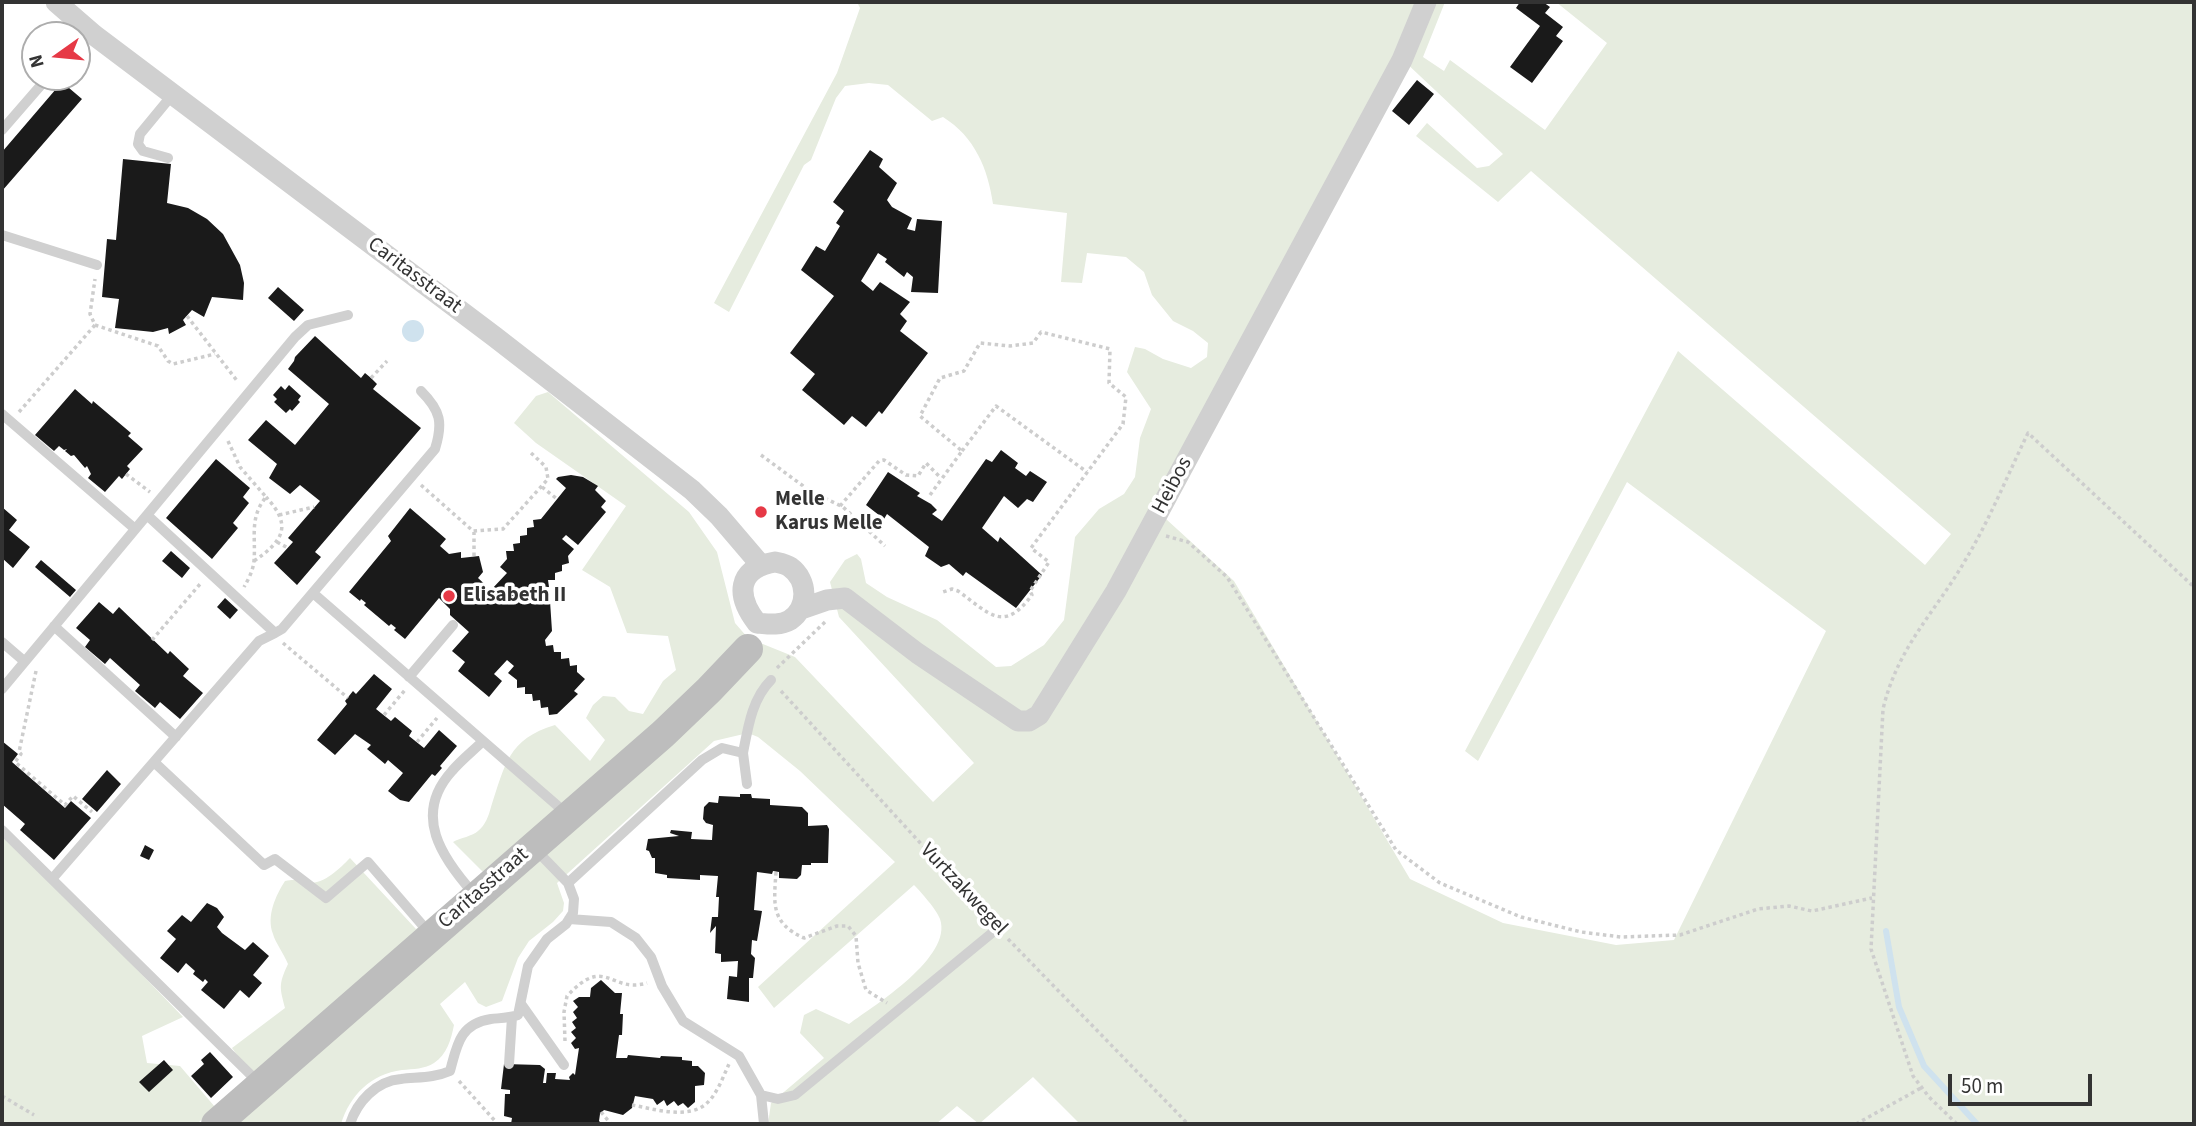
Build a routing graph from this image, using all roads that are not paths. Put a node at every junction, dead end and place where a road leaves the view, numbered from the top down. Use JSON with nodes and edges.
{"nodes":[{"id":1,"x":56,"y":2,"type":"edge"},
{"id":2,"x":1426,"y":2,"type":"edge"},
{"id":3,"x":36,"y":91,"type":"edge"},
{"id":4,"x":173,"y":94,"type":"junction"},
{"id":5,"x":2,"y":130,"type":"edge"},
{"id":6,"x":168,"y":158,"type":"dead end"},
{"id":7,"x":2,"y":235,"type":"edge"},
{"id":8,"x":97,"y":265,"type":"road end"},
{"id":9,"x":348,"y":315,"type":"dead end"},
{"id":10,"x":421,"y":391,"type":"dead end"},
{"id":11,"x":6,"y":418,"type":"edge"},
{"id":12,"x":147,"y":515,"type":"junction"},
{"id":13,"x":134,"y":527,"type":"junction"},
{"id":14,"x":760,"y":565,"type":"junction"},
{"id":15,"x":313,"y":593,"type":"junction"},
{"id":16,"x":801,"y":609,"type":"junction"},
{"id":17,"x":453,"y":625,"type":"dead end"},
{"id":18,"x":54,"y":626,"type":"junction"},
{"id":19,"x":275,"y":633,"type":"junction"},
{"id":20,"x":753,"y":636,"type":"junction"},
{"id":21,"x":2,"y":642,"type":"edge"},
{"id":22,"x":26,"y":660,"type":"junction"},
{"id":23,"x":411,"y":679,"type":"junction"},
{"id":24,"x":771,"y":680,"type":"road end"},
{"id":25,"x":2,"y":689,"type":"edge"},
{"id":26,"x":176,"y":737,"type":"junction"},
{"id":27,"x":483,"y":741,"type":"junction"},
{"id":28,"x":743,"y":753,"type":"junction"},
{"id":29,"x":155,"y":762,"type":"junction"},
{"id":30,"x":747,"y":784,"type":"dead end"},
{"id":31,"x":568,"y":816,"type":"junction"},
{"id":32,"x":2,"y":830,"type":"edge"},
{"id":33,"x":533,"y":847,"type":"junction"},
{"id":34,"x":52,"y":879,"type":"junction"},
{"id":35,"x":568,"y":883,"type":"junction"},
{"id":36,"x":476,"y":896,"type":"junction"},
{"id":37,"x":569,"y":919,"type":"junction"},
{"id":38,"x":998,"y":928,"type":"road end"},
{"id":39,"x":432,"y":935,"type":"junction"},
{"id":40,"x":521,"y":1004,"type":"junction"},
{"id":41,"x":512,"y":1017,"type":"junction"},
{"id":42,"x":509,"y":1064,"type":"dead end"},
{"id":43,"x":564,"y":1065,"type":"road end"},
{"id":44,"x":261,"y":1085,"type":"junction"},
{"id":45,"x":761,"y":1095,"type":"junction"},
{"id":46,"x":216,"y":1124,"type":"edge"},
{"id":47,"x":350,"y":1124,"type":"edge"},
{"id":48,"x":764,"y":1124,"type":"edge"}],
"edges":[{"from":1,"to":4,"type":"street","name":"Caritasstraat"},
{"from":2,"to":16,"type":"street","name":"Heibos"},
{"from":3,"to":5,"type":"lane"},
{"from":4,"to":6,"type":"lane"},
{"from":4,"to":14,"type":"street","name":"Caritasstraat"},
{"from":7,"to":8,"type":"lane"},
{"from":9,"to":12,"type":"lane"},
{"from":10,"to":15,"type":"lane"},
{"from":11,"to":13,"type":"lane"},
{"from":12,"to":13,"type":"lane"},
{"from":12,"to":19,"type":"lane"},
{"from":13,"to":18,"type":"lane"},
{"from":14,"to":16,"type":"street"},
{"from":14,"to":20,"type":"street"},
{"from":15,"to":19,"type":"lane"},
{"from":15,"to":23,"type":"lane"},
{"from":16,"to":20,"type":"street"},
{"from":17,"to":23,"type":"lane"},
{"from":18,"to":22,"type":"lane"},
{"from":18,"to":26,"type":"lane"},
{"from":19,"to":26,"type":"lane"},
{"from":20,"to":31,"type":"street","name":"Caritasstraat"},
{"from":21,"to":22,"type":"lane"},
{"from":22,"to":25,"type":"lane"},
{"from":23,"to":27,"type":"lane"},
{"from":24,"to":28,"type":"lane"},
{"from":26,"to":29,"type":"lane"},
{"from":27,"to":31,"type":"lane"},
{"from":27,"to":36,"type":"lane"},
{"from":28,"to":30,"type":"lane"},
{"from":28,"to":35,"type":"lane"},
{"from":29,"to":34,"type":"lane"},
{"from":29,"to":39,"type":"lane"},
{"from":31,"to":33,"type":"street","name":"Caritasstraat"},
{"from":32,"to":34,"type":"lane"},
{"from":33,"to":35,"type":"lane"},
{"from":33,"to":36,"type":"street","name":"Caritasstraat"},
{"from":34,"to":44,"type":"lane"},
{"from":35,"to":37,"type":"lane"},
{"from":36,"to":39,"type":"street","name":"Caritasstraat"},
{"from":37,"to":40,"type":"lane"},
{"from":37,"to":45,"type":"lane"},
{"from":38,"to":45,"type":"lane"},
{"from":39,"to":44,"type":"street","name":"Caritasstraat"},
{"from":40,"to":41,"type":"lane"},
{"from":40,"to":43,"type":"lane"},
{"from":41,"to":42,"type":"lane"},
{"from":41,"to":47,"type":"lane"},
{"from":44,"to":46,"type":"street","name":"Caritasstraat"},
{"from":45,"to":48,"type":"lane"}]}
